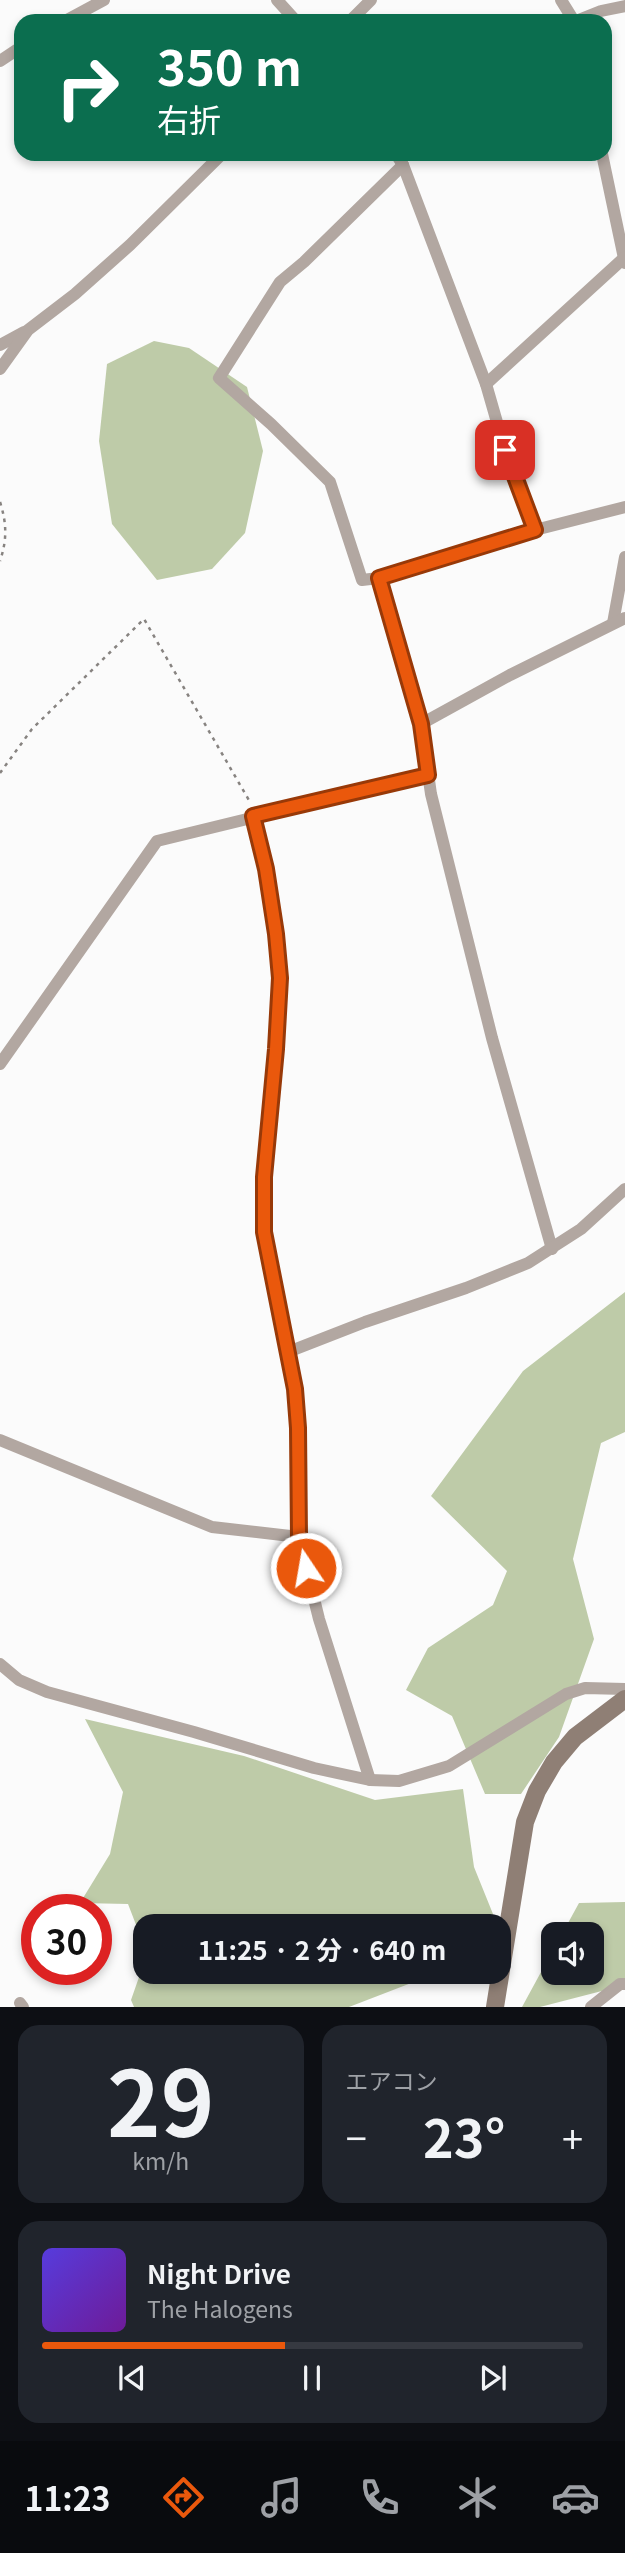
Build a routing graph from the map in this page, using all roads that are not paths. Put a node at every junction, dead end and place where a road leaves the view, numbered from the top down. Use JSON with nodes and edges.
{"nodes":[{"id":1,"x":104,"y":0,"type":"edge"},
{"id":2,"x":278,"y":0,"type":"edge"},
{"id":3,"x":371,"y":0,"type":"edge"},
{"id":4,"x":625,"y":6,"type":"edge"},
{"id":5,"x":78,"y":14,"type":"edge"},
{"id":6,"x":290,"y":14,"type":"edge"},
{"id":7,"x":357,"y":14,"type":"edge"},
{"id":8,"x":593,"y":14,"type":"edge"},
{"id":9,"x":215,"y":161,"type":"edge"},
{"id":10,"x":397,"y":161,"type":"edge"},
{"id":11,"x":400,"y":161,"type":"edge"},
{"id":12,"x":604,"y":161,"type":"edge"},
{"id":13,"x":625,"y":260,"type":"edge"},
{"id":14,"x":28,"y":330,"type":"junction"},
{"id":15,"x":0,"y":345,"type":"edge"},
{"id":16,"x":0,"y":369,"type":"edge"},
{"id":17,"x":486,"y":384,"type":"junction"},
{"id":18,"x":625,"y":507,"type":"edge"},
{"id":19,"x":535,"y":530,"type":"junction"},
{"id":20,"x":625,"y":557,"type":"edge"},
{"id":21,"x":379,"y":578,"type":"junction"},
{"id":22,"x":619,"y":620,"type":"edge"},
{"id":23,"x":421,"y":724,"type":"junction"},
{"id":24,"x":428,"y":775,"type":"junction"},
{"id":25,"x":253,"y":816,"type":"junction"},
{"id":26,"x":0,"y":1063,"type":"edge"},
{"id":27,"x":625,"y":1189,"type":"edge"},
{"id":28,"x":552,"y":1249,"type":"junction"},
{"id":29,"x":288,"y":1352,"type":"junction"},
{"id":30,"x":0,"y":1440,"type":"edge"},
{"id":31,"x":299,"y":1537,"type":"junction"},
{"id":32,"x":0,"y":1664,"type":"edge"},
{"id":33,"x":625,"y":1689,"type":"edge"},
{"id":34,"x":625,"y":1699,"type":"edge"},
{"id":35,"x":370,"y":1780,"type":"junction"},
{"id":36,"x":625,"y":1984,"type":"edge"},
{"id":37,"x":495,"y":2007,"type":"edge"},
{"id":38,"x":591,"y":2007,"type":"edge"}],
"edges":[{"from":1,"to":5,"type":"street"},
{"from":2,"to":6,"type":"street"},
{"from":3,"to":7,"type":"street"},
{"from":4,"to":8,"type":"street"},
{"from":9,"to":14,"type":"street"},
{"from":10,"to":21,"type":"street"},
{"from":11,"to":17,"type":"street"},
{"from":12,"to":13,"type":"street"},
{"from":13,"to":17,"type":"street"},
{"from":14,"to":15,"type":"street"},
{"from":14,"to":16,"type":"street"},
{"from":17,"to":19,"type":"street"},
{"from":18,"to":19,"type":"street"},
{"from":19,"to":21,"type":"street"},
{"from":20,"to":22,"type":"street"},
{"from":21,"to":23,"type":"street"},
{"from":22,"to":23,"type":"street"},
{"from":23,"to":24,"type":"street"},
{"from":24,"to":25,"type":"street"},
{"from":24,"to":28,"type":"street"},
{"from":25,"to":26,"type":"street"},
{"from":25,"to":29,"type":"street"},
{"from":27,"to":28,"type":"street"},
{"from":28,"to":29,"type":"street"},
{"from":29,"to":31,"type":"street"},
{"from":30,"to":31,"type":"street"},
{"from":31,"to":35,"type":"street"},
{"from":32,"to":35,"type":"street"},
{"from":33,"to":35,"type":"street"},
{"from":34,"to":37,"type":"street"},
{"from":36,"to":38,"type":"street"}]}
